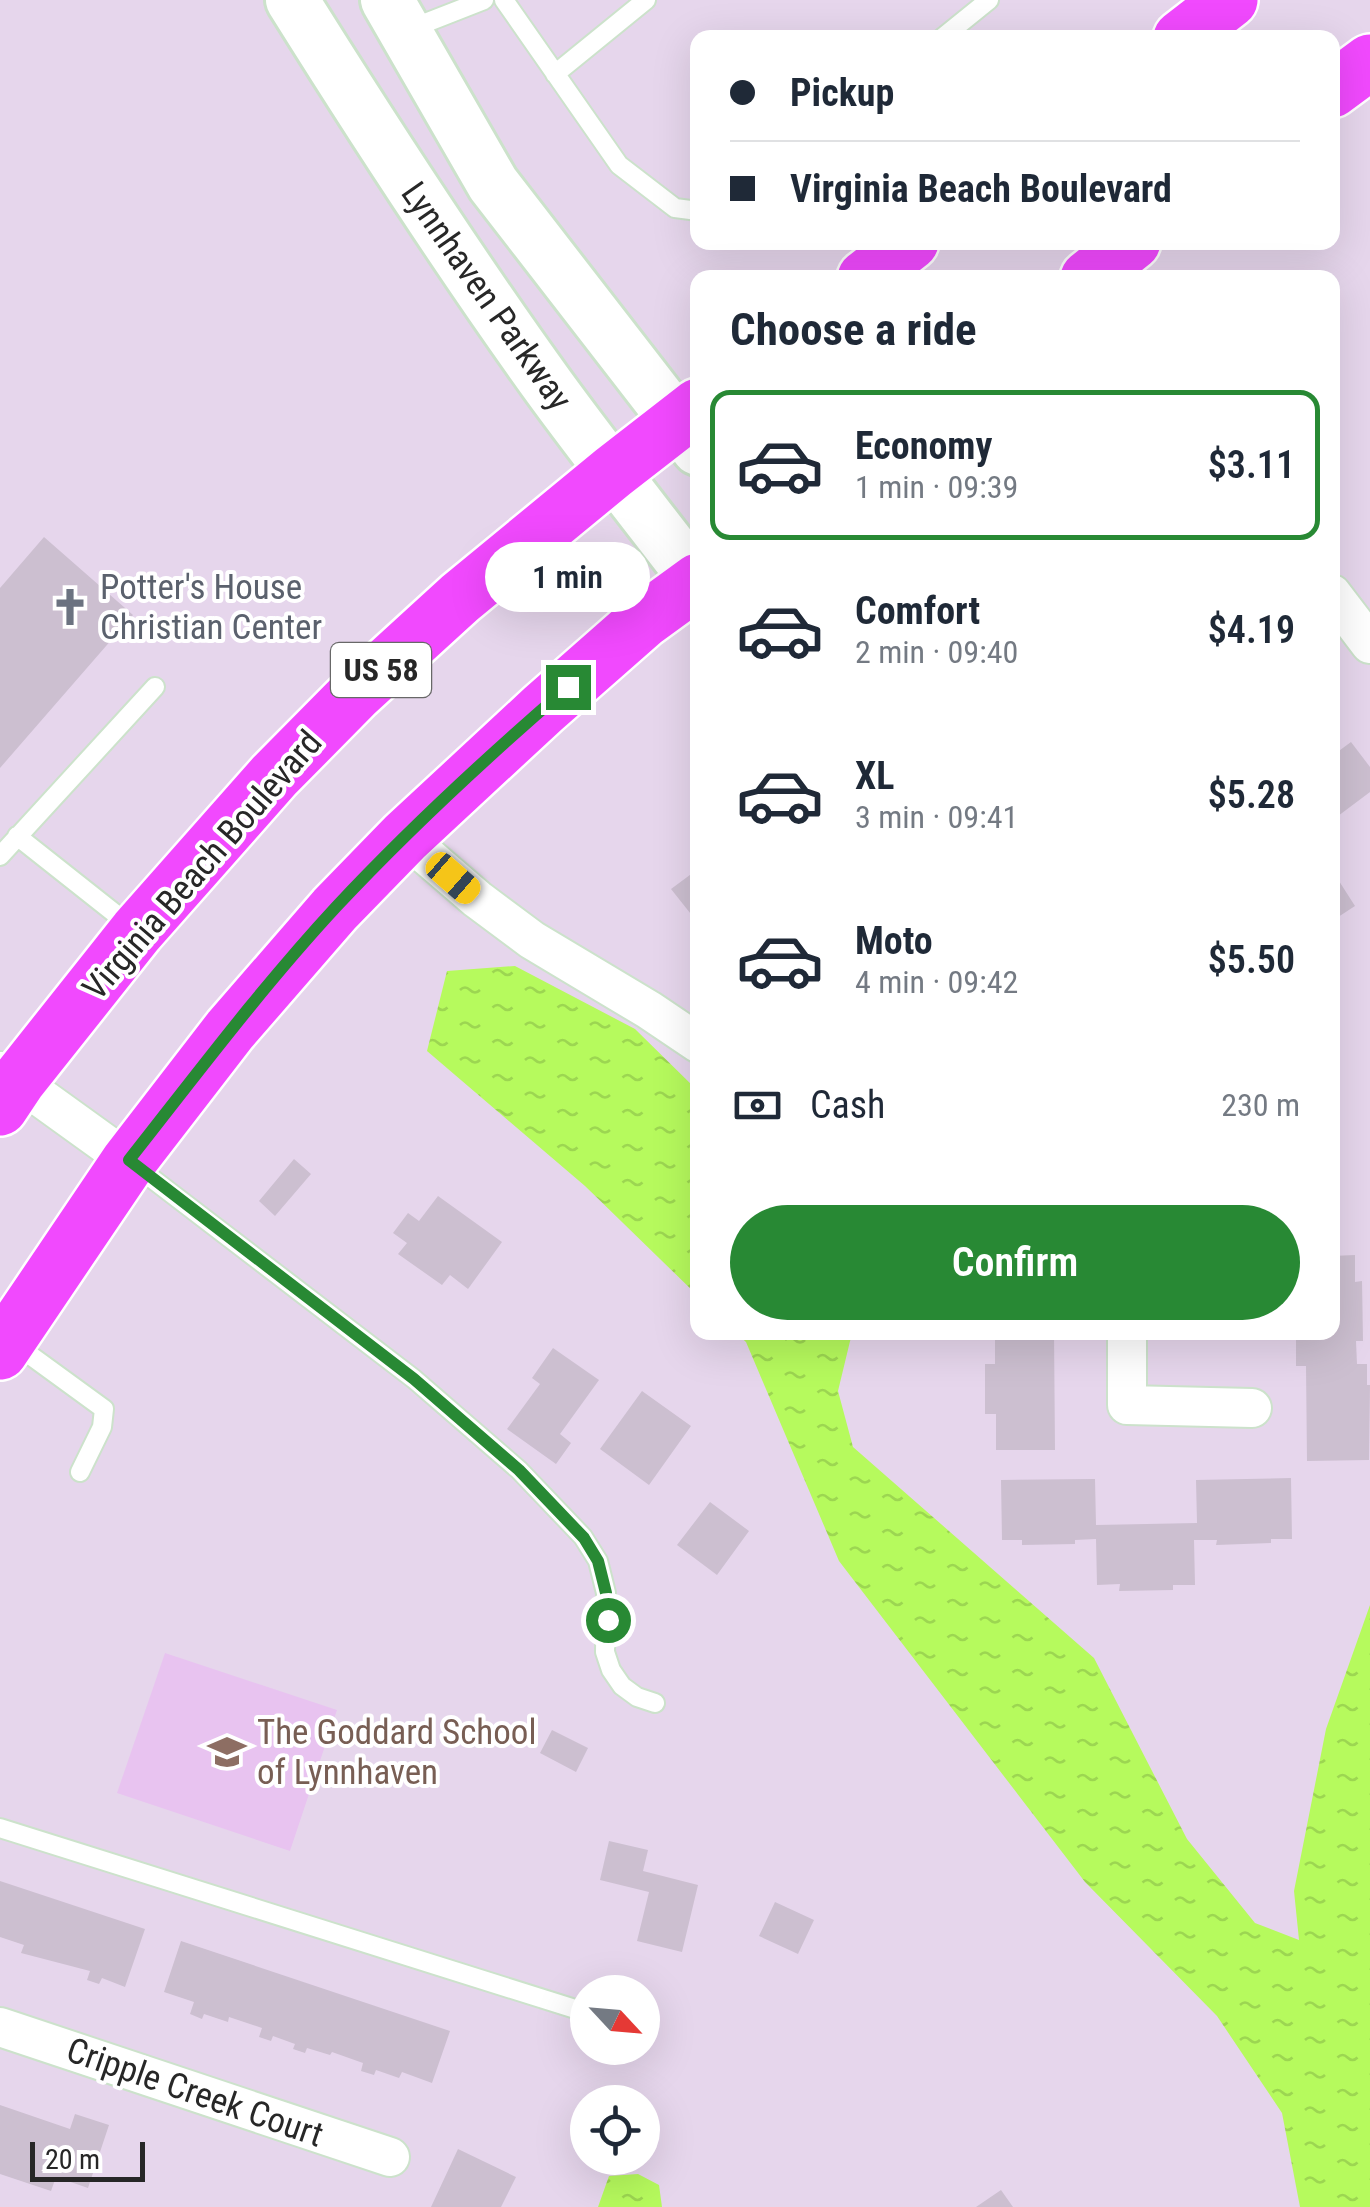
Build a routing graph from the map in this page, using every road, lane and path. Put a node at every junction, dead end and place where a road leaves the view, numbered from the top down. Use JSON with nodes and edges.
{"nodes":[{"id":1,"x":292,"y":0,"type":"edge"},
{"id":2,"x":484,"y":0,"type":"edge"},
{"id":3,"x":504,"y":0,"type":"edge"},
{"id":4,"x":646,"y":0,"type":"edge"},
{"id":5,"x":989,"y":0,"type":"edge"},
{"id":6,"x":1230,"y":0,"type":"edge"},
{"id":7,"x":396,"y":16,"type":"edge"},
{"id":8,"x":952,"y":30,"type":"edge"},
{"id":9,"x":1191,"y":30,"type":"edge"},
{"id":10,"x":1370,"y":62,"type":"edge"},
{"id":11,"x":556,"y":74,"type":"junction"},
{"id":12,"x":1340,"y":84,"type":"edge"},
{"id":13,"x":690,"y":210,"type":"edge"},
{"id":14,"x":901,"y":250,"type":"edge"},
{"id":15,"x":875,"y":270,"type":"edge"},
{"id":16,"x":690,"y":426,"type":"edge"},
{"id":17,"x":613,"y":472,"type":"junction"},
{"id":18,"x":690,"y":571,"type":"edge"},
{"id":19,"x":690,"y":587,"type":"edge"},
{"id":20,"x":1340,"y":605,"type":"edge"},
{"id":21,"x":1370,"y":644,"type":"edge"},
{"id":22,"x":155,"y":687,"type":"dead end"},
{"id":23,"x":17,"y":836,"type":"junction"},
{"id":24,"x":405,"y":837,"type":"junction"},
{"id":25,"x":0,"y":856,"type":"edge"},
{"id":26,"x":137,"y":931,"type":"junction"},
{"id":27,"x":690,"y":1038,"type":"edge"},
{"id":28,"x":6,"y":1087,"type":"edge"},
{"id":29,"x":129,"y":1160,"type":"junction"},
{"id":30,"x":1126,"y":1340,"type":"edge"},
{"id":31,"x":4,"y":1346,"type":"edge"},
{"id":32,"x":1252,"y":1408,"type":"dead end"},
{"id":33,"x":80,"y":1472,"type":"dead end"},
{"id":34,"x":656,"y":1703,"type":"dead end"},
{"id":35,"x":0,"y":1828,"type":"edge"},
{"id":36,"x":570,"y":2007,"type":"edge"},
{"id":37,"x":0,"y":2027,"type":"edge"},
{"id":38,"x":390,"y":2157,"type":"dead end"}],
"edges":[{"from":1,"to":17,"type":"main road","name":"Lynnhaven Parkway"},
{"from":2,"to":7,"type":"lane"},
{"from":3,"to":11,"type":"lane"},
{"from":4,"to":11,"type":"lane"},
{"from":5,"to":8,"type":"lane"},
{"from":6,"to":9,"type":"main road"},
{"from":7,"to":16,"type":"main road","name":"Lynnhaven Parkway"},
{"from":10,"to":12,"type":"main road"},
{"from":11,"to":13,"type":"lane"},
{"from":14,"to":15,"type":"main road"},
{"from":16,"to":17,"type":"main road","name":"Virginia Beach Boulevard","number":"US 58"},
{"from":17,"to":18,"type":"main road","name":"Lynnhaven Parkway"},
{"from":17,"to":26,"type":"main road","name":"Virginia Beach Boulevard","number":"US 58"},
{"from":19,"to":24,"type":"main road"},
{"from":20,"to":21,"type":"street"},
{"from":22,"to":23,"type":"lane"},
{"from":23,"to":25,"type":"lane"},
{"from":23,"to":26,"type":"lane"},
{"from":24,"to":27,"type":"street"},
{"from":24,"to":29,"type":"main road"},
{"from":26,"to":28,"type":"main road","name":"Virginia Beach Boulevard","number":"US 58"},
{"from":28,"to":29,"type":"street"},
{"from":29,"to":31,"type":"main road"},
{"from":29,"to":34,"type":"lane"},
{"from":30,"to":32,"type":"street"},
{"from":31,"to":33,"type":"lane"},
{"from":35,"to":36,"type":"lane"},
{"from":37,"to":38,"type":"street","name":"Cripple Creek Court"}]}
